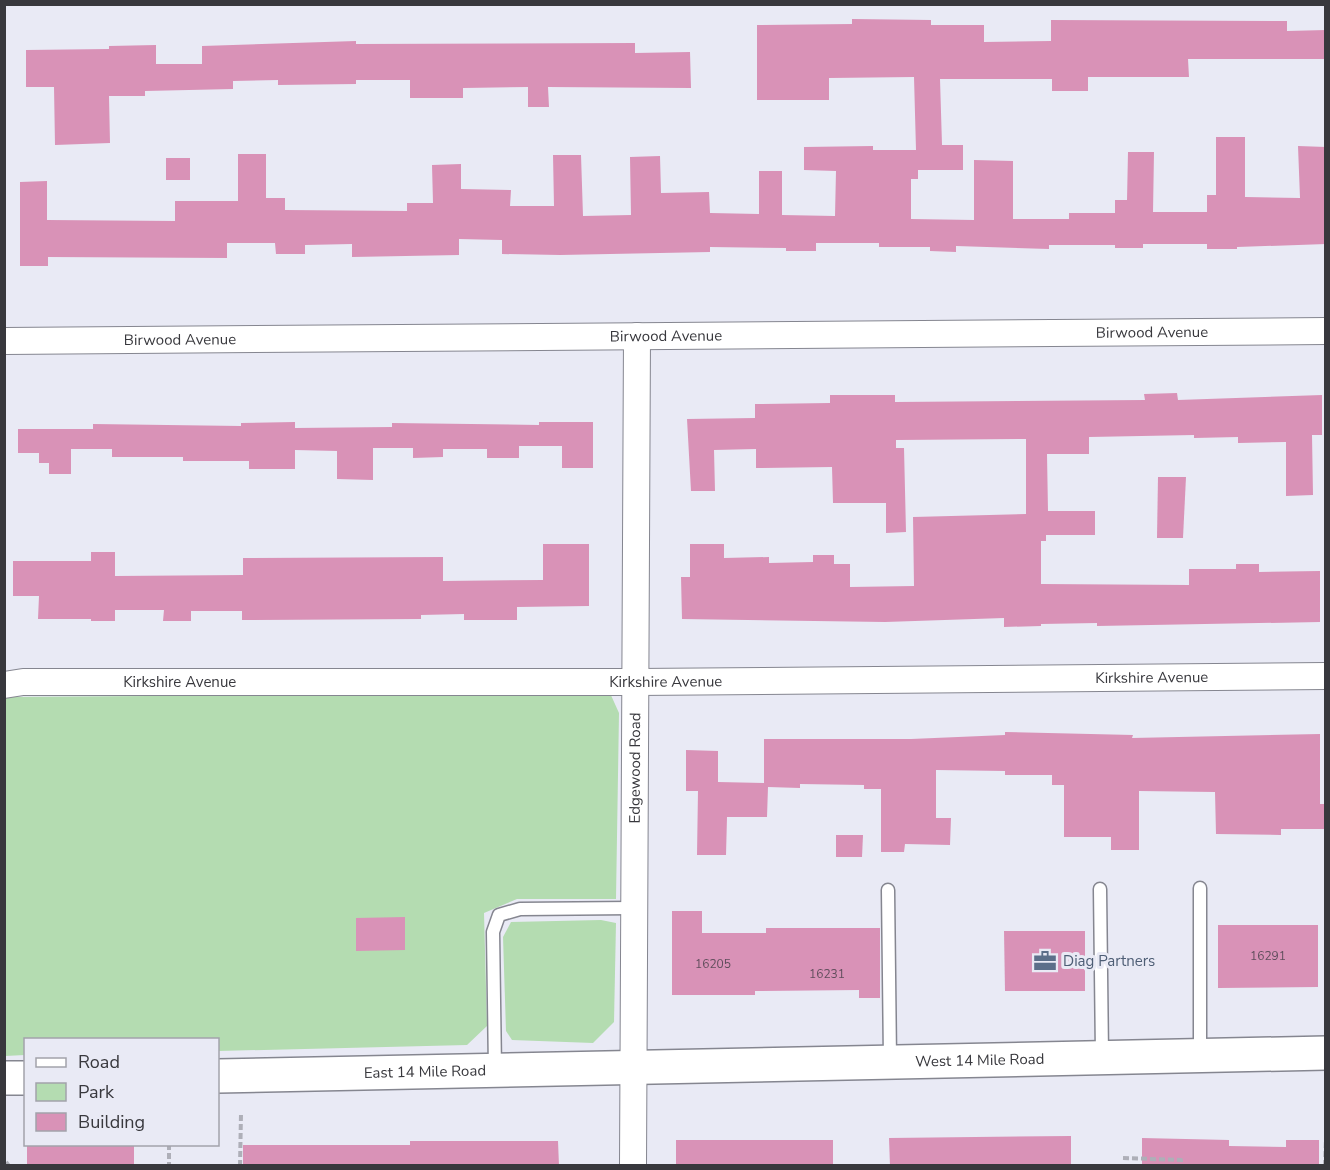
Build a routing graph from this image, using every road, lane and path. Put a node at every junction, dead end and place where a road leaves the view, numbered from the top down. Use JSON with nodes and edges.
{"nodes":[{"id":1,"x":1326,"y":331,"type":"edge"},
{"id":2,"x":637,"y":336,"type":"junction"},
{"id":3,"x":4,"y":341,"type":"edge"},
{"id":4,"x":1326,"y":676,"type":"edge"},
{"id":5,"x":636,"y":682,"type":"junction"},
{"id":6,"x":4,"y":686,"type":"edge"},
{"id":7,"x":1100,"y":888,"type":"dead end"},
{"id":8,"x":1200,"y":888,"type":"dead end"},
{"id":9,"x":888,"y":890,"type":"dead end"},
{"id":10,"x":633,"y":908,"type":"junction"},
{"id":11,"x":1326,"y":1053,"type":"edge"},
{"id":12,"x":1200,"y":1055,"type":"junction"},
{"id":13,"x":1102,"y":1057,"type":"junction"},
{"id":14,"x":890,"y":1061,"type":"junction"},
{"id":15,"x":633,"y":1067,"type":"junction"},
{"id":16,"x":495,"y":1071,"type":"junction"},
{"id":17,"x":219,"y":1076,"type":"edge"},
{"id":18,"x":4,"y":1078,"type":"edge"},
{"id":19,"x":24,"y":1078,"type":"edge"},
{"id":20,"x":241,"y":1114,"type":"dead end"},
{"id":21,"x":1326,"y":1139,"type":"edge"},
{"id":22,"x":169,"y":1146,"type":"edge"},
{"id":23,"x":1124,"y":1158,"type":"dead end"},
{"id":24,"x":169,"y":1166,"type":"edge"},
{"id":25,"x":240,"y":1166,"type":"edge"},
{"id":26,"x":633,"y":1166,"type":"edge"},
{"id":27,"x":1181,"y":1166,"type":"edge"},
{"id":28,"x":1325,"y":1166,"type":"edge"}],
"edges":[{"from":1,"to":2,"type":"street","name":"Birwood Avenue"},
{"from":2,"to":3,"type":"street","name":"Birwood Avenue"},
{"from":2,"to":5,"type":"street","name":"Edgewood Road"},
{"from":4,"to":5,"type":"street","name":"Kirkshire Avenue"},
{"from":5,"to":6,"type":"street","name":"Kirkshire Avenue"},
{"from":5,"to":10,"type":"street","name":"Edgewood Road"},
{"from":7,"to":13,"type":"lane"},
{"from":8,"to":12,"type":"lane"},
{"from":9,"to":14,"type":"lane"},
{"from":10,"to":15,"type":"street","name":"Edgewood Road"},
{"from":10,"to":16,"type":"lane"},
{"from":11,"to":12,"type":"main road","name":"West 14 Mile Road"},
{"from":12,"to":13,"type":"main road","name":"West 14 Mile Road"},
{"from":13,"to":14,"type":"main road","name":"West 14 Mile Road"},
{"from":14,"to":15,"type":"main road","name":"West 14 Mile Road"},
{"from":15,"to":16,"type":"main road","name":"East 14 Mile Road"},
{"from":15,"to":26,"type":"street","name":"Edgewood Road"},
{"from":16,"to":17,"type":"main road","name":"East 14 Mile Road"},
{"from":18,"to":19,"type":"main road"},
{"from":20,"to":25,"type":"path"},
{"from":21,"to":28,"type":"path"},
{"from":22,"to":24,"type":"path"},
{"from":23,"to":27,"type":"path"}]}
